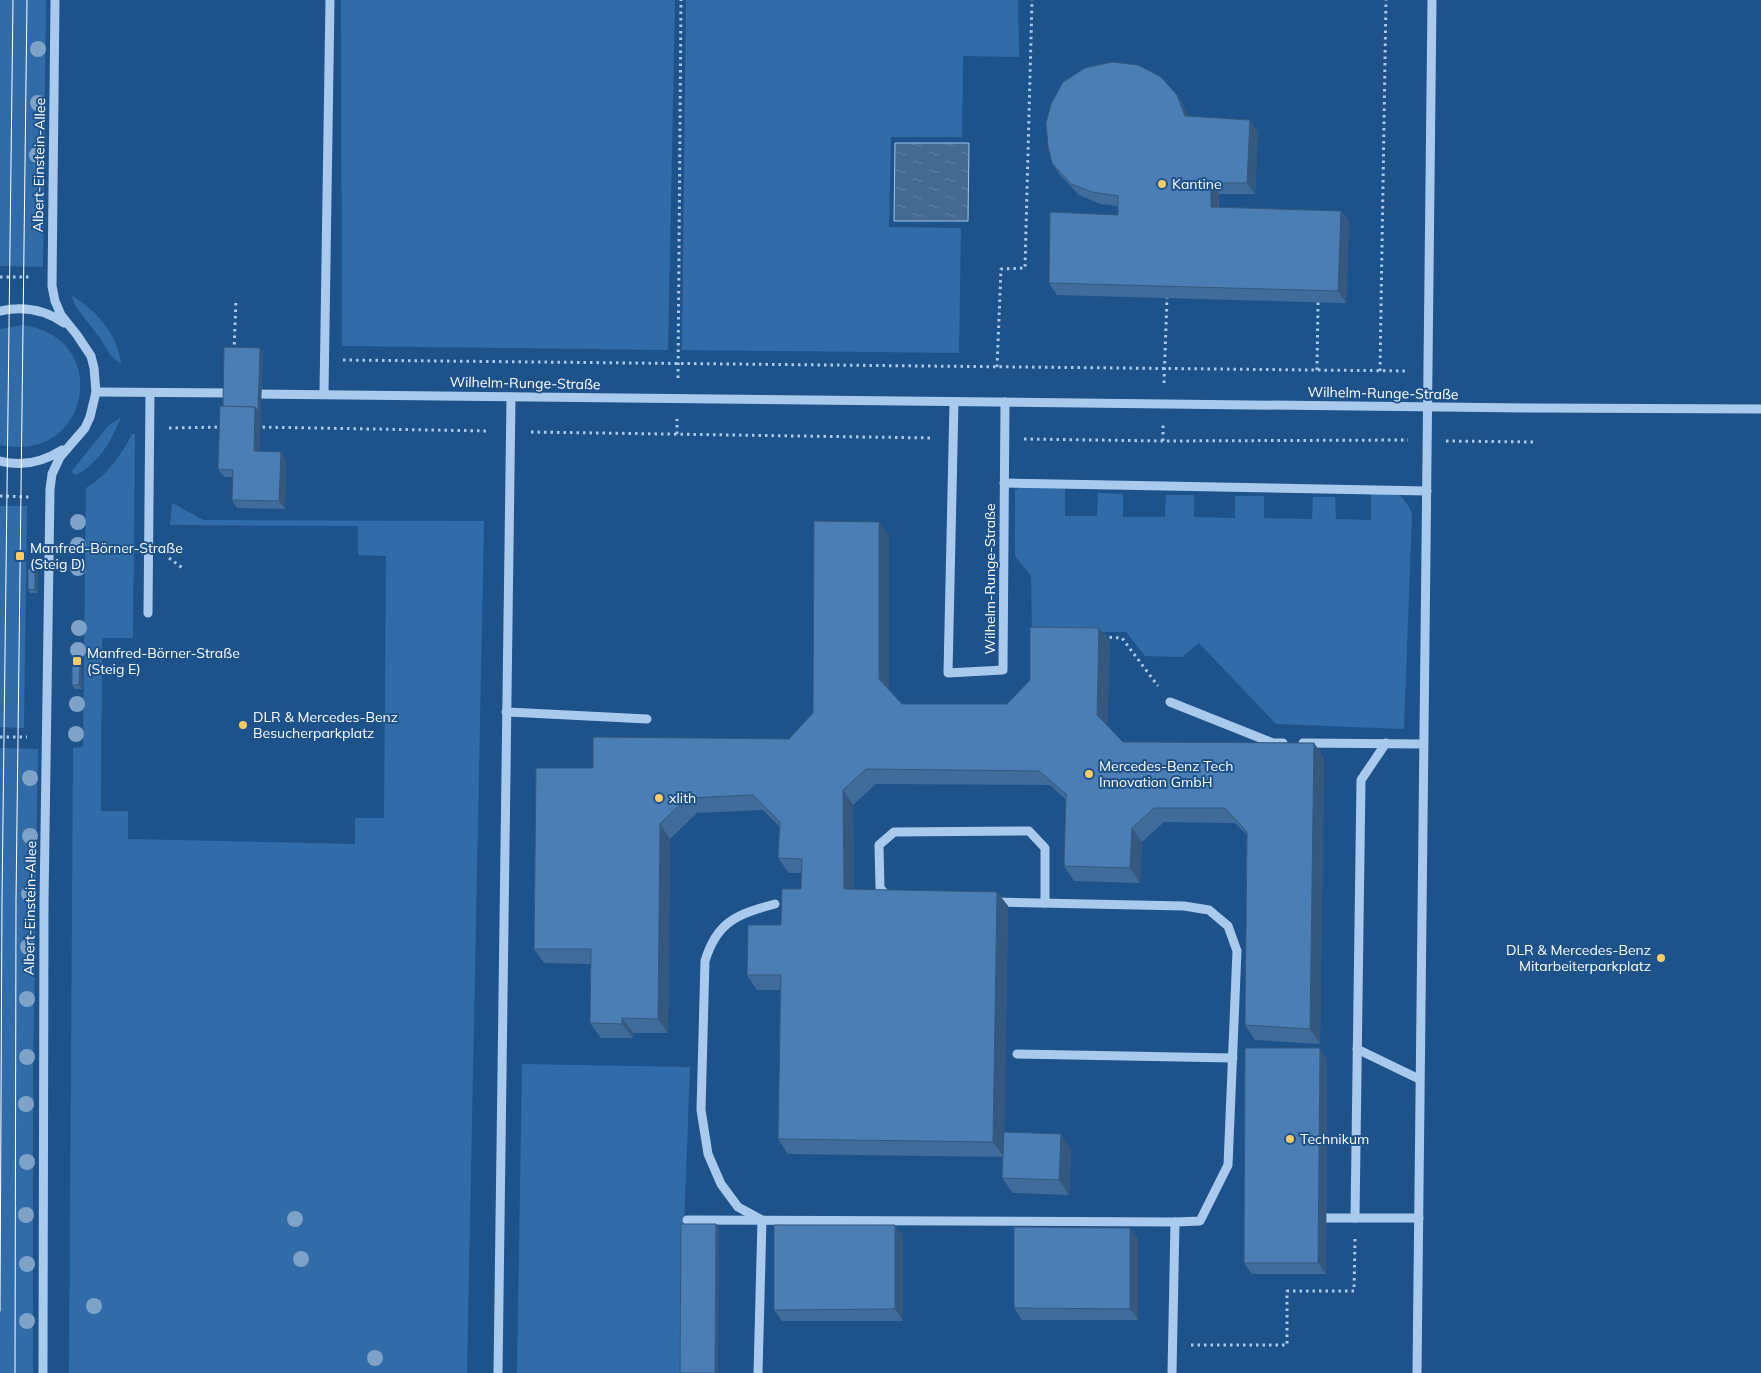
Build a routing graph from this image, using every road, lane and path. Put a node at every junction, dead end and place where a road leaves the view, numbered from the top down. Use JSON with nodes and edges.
{"nodes":[{"id":1,"x":55,"y":0,"type":"edge"},
{"id":2,"x":330,"y":0,"type":"edge"},
{"id":3,"x":681,"y":0,"type":"edge"},
{"id":4,"x":1032,"y":0,"type":"edge"},
{"id":5,"x":1386,"y":0,"type":"edge"},
{"id":6,"x":1432,"y":0,"type":"edge"},
{"id":7,"x":1167,"y":298,"type":"edge"},
{"id":8,"x":236,"y":299,"type":"dead end"},
{"id":9,"x":1318,"y":302,"type":"edge"},
{"id":10,"x":0,"y":311,"type":"edge"},
{"id":11,"x":69,"y":326,"type":"junction"},
{"id":12,"x":234,"y":356,"type":"edge"},
{"id":13,"x":325,"y":360,"type":"junction"},
{"id":14,"x":678,"y":364,"type":"junction"},
{"id":15,"x":997,"y":367,"type":"junction"},
{"id":16,"x":1165,"y":369,"type":"junction"},
{"id":17,"x":1317,"y":370,"type":"junction"},
{"id":18,"x":1380,"y":371,"type":"junction"},
{"id":19,"x":1428,"y":372,"type":"junction"},
{"id":20,"x":96,"y":392,"type":"junction"},
{"id":21,"x":150,"y":393,"type":"junction"},
{"id":22,"x":324,"y":394,"type":"junction"},
{"id":23,"x":511,"y":397,"type":"junction"},
{"id":24,"x":677,"y":398,"type":"junction"},
{"id":25,"x":954,"y":402,"type":"junction"},
{"id":26,"x":1005,"y":402,"type":"junction"},
{"id":27,"x":1428,"y":407,"type":"junction"},
{"id":28,"x":1761,"y":409,"type":"edge"},
{"id":29,"x":226,"y":427,"type":"edge"},
{"id":30,"x":150,"y":428,"type":"junction"},
{"id":31,"x":254,"y":428,"type":"edge"},
{"id":32,"x":510,"y":431,"type":"junction"},
{"id":33,"x":677,"y":434,"type":"junction"},
{"id":34,"x":954,"y":438,"type":"junction"},
{"id":35,"x":1004,"y":439,"type":"junction"},
{"id":36,"x":1428,"y":440,"type":"junction"},
{"id":37,"x":1533,"y":442,"type":"dead end"},
{"id":38,"x":67,"y":447,"type":"junction"},
{"id":39,"x":0,"y":461,"type":"edge"},
{"id":40,"x":1004,"y":482,"type":"junction"},
{"id":41,"x":1427,"y":491,"type":"junction"},
{"id":42,"x":148,"y":613,"type":"dead end"},
{"id":43,"x":1102,"y":638,"type":"dead end"},
{"id":44,"x":1170,"y":702,"type":"joint"},
{"id":45,"x":506,"y":712,"type":"junction"},
{"id":46,"x":648,"y":719,"type":"dead end"},
{"id":47,"x":1386,"y":743,"type":"junction"},
{"id":48,"x":1423,"y":744,"type":"junction"},
{"id":49,"x":900,"y":900,"type":"edge"},
{"id":50,"x":987,"y":902,"type":"edge"},
{"id":51,"x":1045,"y":903,"type":"junction"},
{"id":52,"x":775,"y":904,"type":"dead end"},
{"id":53,"x":1357,"y":1049,"type":"junction"},
{"id":54,"x":1017,"y":1054,"type":"dead end"},
{"id":55,"x":1233,"y":1058,"type":"junction"},
{"id":56,"x":1419,"y":1079,"type":"junction"},
{"id":57,"x":1326,"y":1218,"type":"dead end"},
{"id":58,"x":1355,"y":1218,"type":"junction"},
{"id":59,"x":1419,"y":1218,"type":"junction"},
{"id":60,"x":688,"y":1220,"type":"dead end"},
{"id":61,"x":762,"y":1220,"type":"junction"},
{"id":62,"x":1175,"y":1222,"type":"junction"},
{"id":63,"x":1172,"y":1346,"type":"junction"},
{"id":64,"x":43,"y":1373,"type":"edge"},
{"id":65,"x":498,"y":1373,"type":"edge"},
{"id":66,"x":758,"y":1373,"type":"edge"},
{"id":67,"x":1172,"y":1373,"type":"edge"},
{"id":68,"x":1417,"y":1373,"type":"edge"}],
"edges":[{"from":1,"to":11,"type":"street","name":"Albert-Einstein-Allee"},
{"from":2,"to":13,"type":"street"},
{"from":3,"to":14,"type":"path"},
{"from":4,"to":15,"type":"path"},
{"from":5,"to":18,"type":"path"},
{"from":6,"to":19,"type":"street"},
{"from":7,"to":16,"type":"path"},
{"from":8,"to":12,"type":"path"},
{"from":9,"to":17,"type":"path"},
{"from":10,"to":11,"type":"street","name":"Albert-Einstein-Allee"},
{"from":11,"to":20,"type":"street","name":"Albert-Einstein-Allee"},
{"from":13,"to":14,"type":"path"},
{"from":13,"to":22,"type":"street"},
{"from":14,"to":15,"type":"path"},
{"from":14,"to":24,"type":"path"},
{"from":15,"to":16,"type":"path"},
{"from":16,"to":17,"type":"path"},
{"from":17,"to":18,"type":"path"},
{"from":18,"to":19,"type":"path"},
{"from":19,"to":27,"type":"street"},
{"from":20,"to":21,"type":"street","name":"Wilhelm-Runge-Straße"},
{"from":20,"to":38,"type":"street","name":"Albert-Einstein-Allee"},
{"from":21,"to":22,"type":"street","name":"Wilhelm-Runge-Straße"},
{"from":21,"to":30,"type":"street"},
{"from":22,"to":23,"type":"street","name":"Wilhelm-Runge-Straße"},
{"from":23,"to":24,"type":"street","name":"Wilhelm-Runge-Straße"},
{"from":23,"to":32,"type":"street"},
{"from":24,"to":25,"type":"street","name":"Wilhelm-Runge-Straße"},
{"from":24,"to":33,"type":"path"},
{"from":25,"to":26,"type":"street","name":"Wilhelm-Runge-Straße"},
{"from":25,"to":34,"type":"street","name":"Wilhelm-Runge-Straße"},
{"from":26,"to":27,"type":"street","name":"Wilhelm-Runge-Straße"},
{"from":26,"to":35,"type":"street","name":"Wilhelm-Runge-Straße"},
{"from":27,"to":28,"type":"street","name":"Wilhelm-Runge-Straße"},
{"from":27,"to":36,"type":"street"},
{"from":29,"to":30,"type":"path"},
{"from":30,"to":42,"type":"street"},
{"from":31,"to":32,"type":"path"},
{"from":32,"to":33,"type":"path"},
{"from":32,"to":45,"type":"street"},
{"from":33,"to":34,"type":"path"},
{"from":34,"to":40,"type":"street","name":"Wilhelm-Runge-Straße"},
{"from":35,"to":36,"type":"path"},
{"from":35,"to":40,"type":"street","name":"Wilhelm-Runge-Straße"},
{"from":36,"to":37,"type":"path"},
{"from":36,"to":41,"type":"street"},
{"from":38,"to":39,"type":"street","name":"Albert-Einstein-Allee"},
{"from":38,"to":64,"type":"street","name":"Albert-Einstein-Allee"},
{"from":40,"to":41,"type":"street"},
{"from":41,"to":48,"type":"street"},
{"from":43,"to":44,"type":"path"},
{"from":44,"to":47,"type":"street"},
{"from":45,"to":46,"type":"street"},
{"from":45,"to":65,"type":"street"},
{"from":47,"to":48,"type":"street"},
{"from":47,"to":53,"type":"street"},
{"from":48,"to":56,"type":"street"},
{"from":49,"to":51,"type":"street"},
{"from":50,"to":51,"type":"street"},
{"from":51,"to":55,"type":"street"},
{"from":52,"to":61,"type":"street"},
{"from":53,"to":56,"type":"street"},
{"from":53,"to":58,"type":"street"},
{"from":54,"to":55,"type":"street"},
{"from":55,"to":62,"type":"street"},
{"from":56,"to":59,"type":"street"},
{"from":57,"to":58,"type":"street"},
{"from":58,"to":59,"type":"street"},
{"from":58,"to":63,"type":"path"},
{"from":59,"to":68,"type":"street"},
{"from":60,"to":61,"type":"street"},
{"from":61,"to":62,"type":"street"},
{"from":61,"to":66,"type":"street"},
{"from":62,"to":63,"type":"street"},
{"from":63,"to":67,"type":"street"}]}
